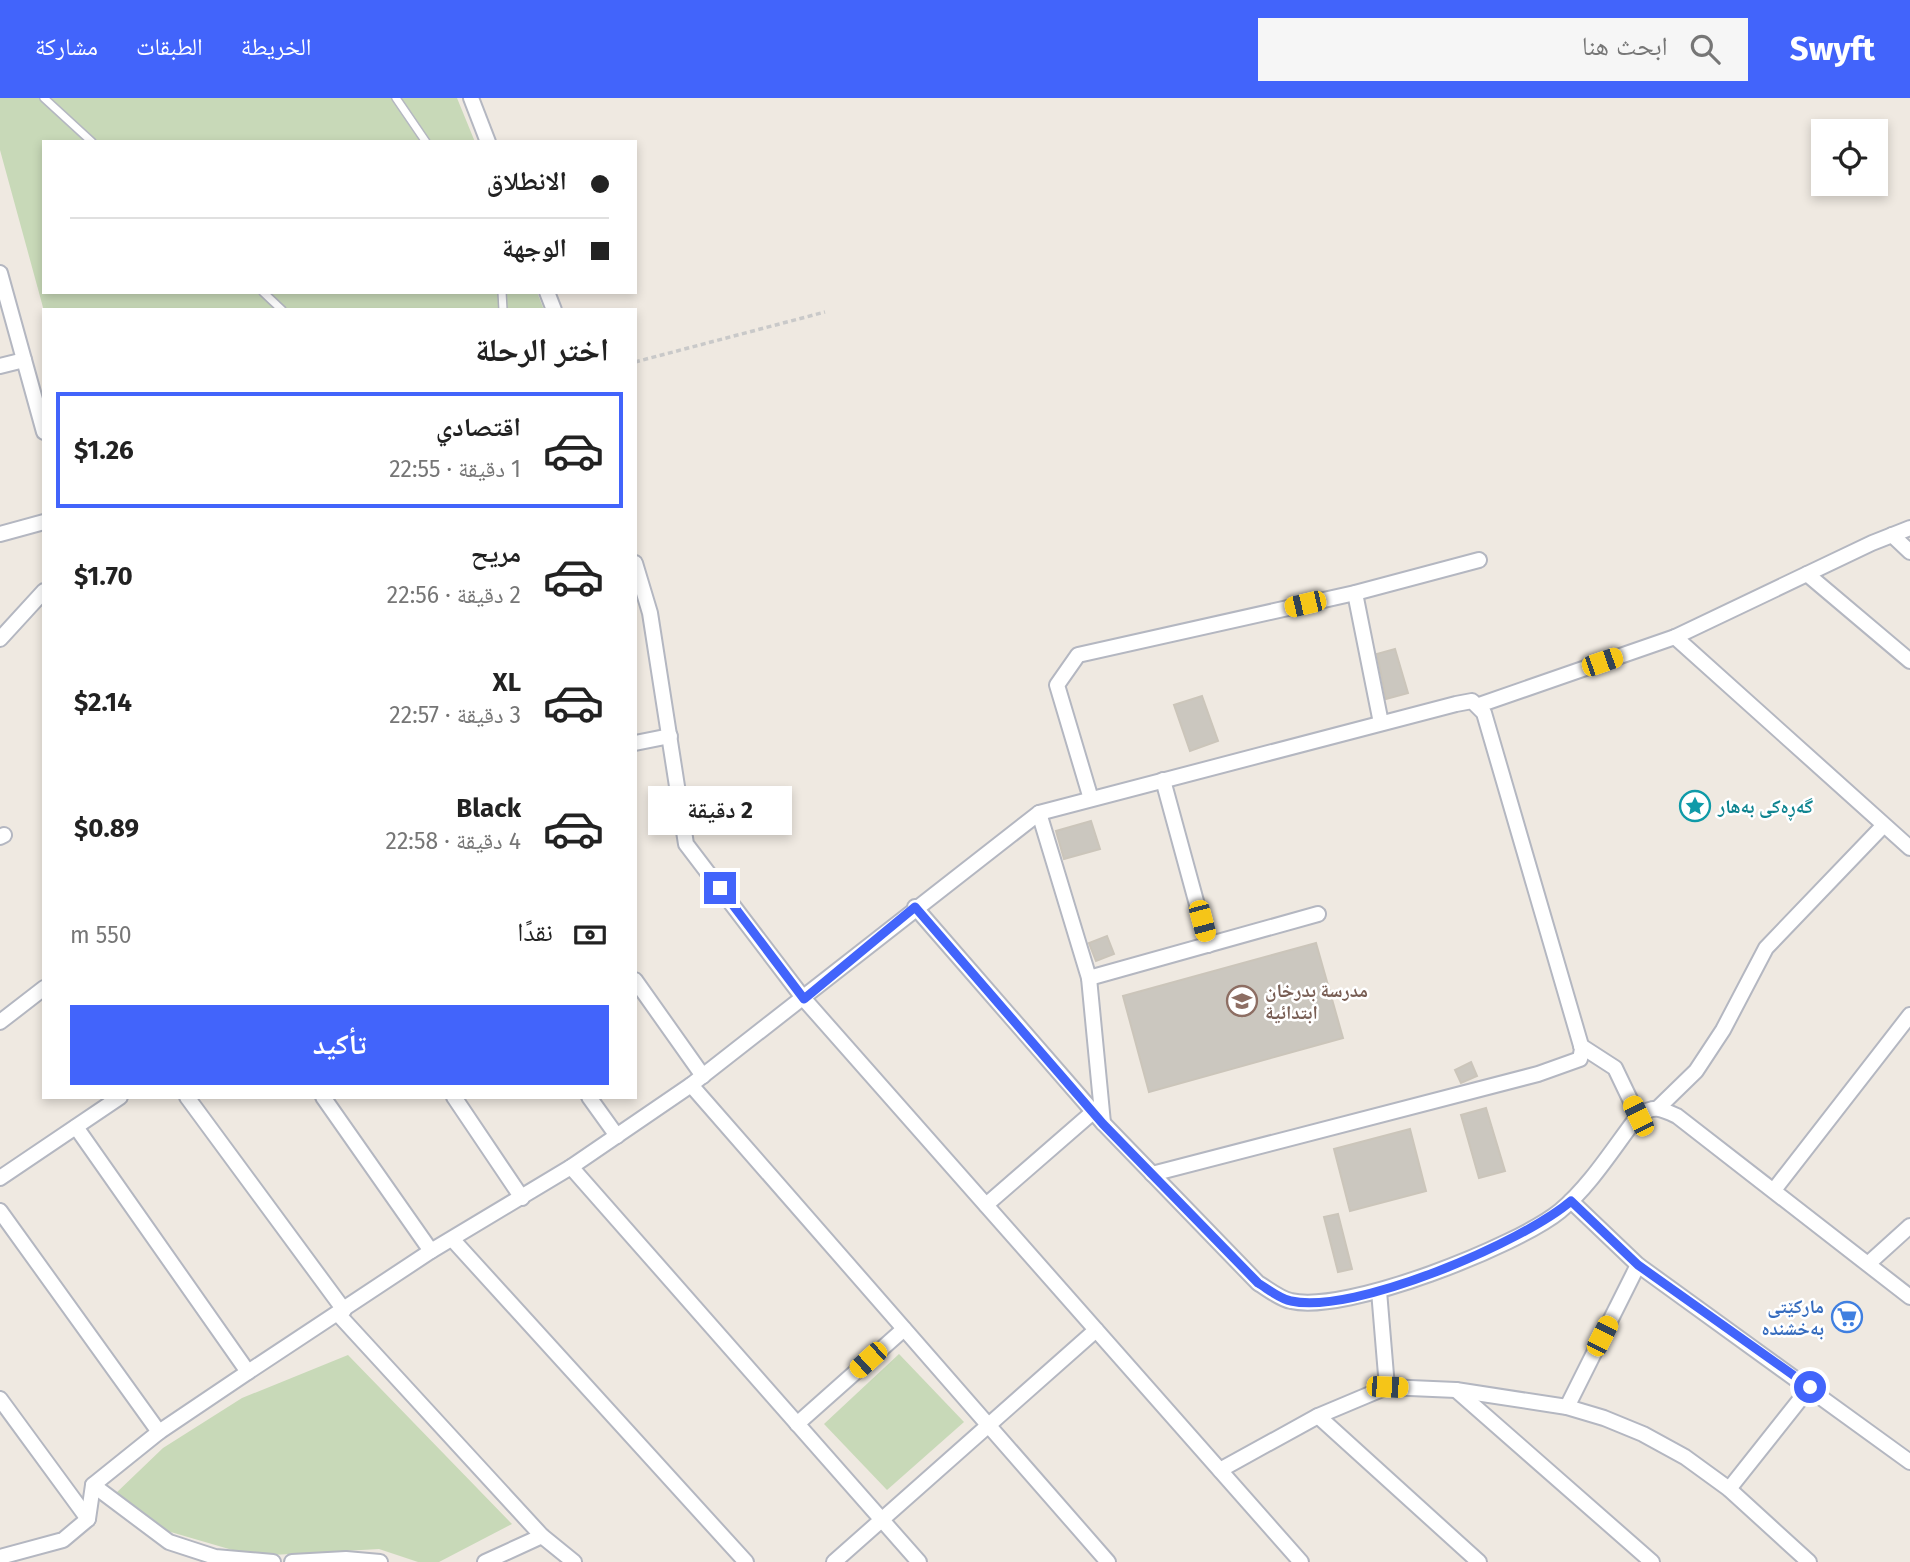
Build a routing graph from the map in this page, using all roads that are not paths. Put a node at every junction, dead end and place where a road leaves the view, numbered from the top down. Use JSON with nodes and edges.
{"nodes":[{"id":1,"x":44,"y":98,"type":"edge"},
{"id":2,"x":396,"y":98,"type":"edge"},
{"id":3,"x":471,"y":98,"type":"edge"},
{"id":4,"x":90,"y":140,"type":"edge"},
{"id":5,"x":425,"y":140,"type":"edge"},
{"id":6,"x":487,"y":140,"type":"edge"},
{"id":7,"x":0,"y":273,"type":"edge"},
{"id":8,"x":265,"y":294,"type":"edge"},
{"id":9,"x":280,"y":308,"type":"edge"},
{"id":10,"x":24,"y":360,"type":"junction"},
{"id":11,"x":0,"y":366,"type":"edge"},
{"id":12,"x":42,"y":425,"type":"edge"},
{"id":13,"x":42,"y":523,"type":"edge"},
{"id":14,"x":1910,"y":528,"type":"edge"},
{"id":15,"x":0,"y":534,"type":"edge"},
{"id":16,"x":1892,"y":535,"type":"junction"},
{"id":17,"x":1910,"y":552,"type":"edge"},
{"id":18,"x":1479,"y":561,"type":"dead end"},
{"id":19,"x":637,"y":570,"type":"edge"},
{"id":20,"x":1807,"y":574,"type":"junction"},
{"id":21,"x":42,"y":593,"type":"edge"},
{"id":22,"x":1355,"y":593,"type":"junction"},
{"id":23,"x":1675,"y":637,"type":"junction"},
{"id":24,"x":0,"y":639,"type":"edge"},
{"id":25,"x":1910,"y":661,"type":"edge"},
{"id":26,"x":1479,"y":705,"type":"junction"},
{"id":27,"x":1381,"y":723,"type":"junction"},
{"id":28,"x":670,"y":736,"type":"junction"},
{"id":29,"x":637,"y":743,"type":"edge"},
{"id":30,"x":1163,"y":780,"type":"junction"},
{"id":31,"x":1091,"y":799,"type":"junction"},
{"id":32,"x":1039,"y":813,"type":"junction"},
{"id":33,"x":1883,"y":827,"type":"junction"},
{"id":34,"x":1907,"y":840,"type":"edge"},
{"id":35,"x":915,"y":907,"type":"junction"},
{"id":36,"x":1318,"y":914,"type":"dead end"},
{"id":37,"x":1208,"y":945,"type":"junction"},
{"id":38,"x":1089,"y":978,"type":"junction"},
{"id":39,"x":637,"y":983,"type":"edge"},
{"id":40,"x":42,"y":990,"type":"edge"},
{"id":41,"x":804,"y":999,"type":"junction"},
{"id":42,"x":1910,"y":1014,"type":"edge"},
{"id":43,"x":0,"y":1022,"type":"edge"},
{"id":44,"x":1581,"y":1046,"type":"junction"},
{"id":45,"x":697,"y":1080,"type":"junction"},
{"id":46,"x":117,"y":1099,"type":"edge"},
{"id":47,"x":188,"y":1099,"type":"edge"},
{"id":48,"x":324,"y":1099,"type":"edge"},
{"id":49,"x":455,"y":1099,"type":"edge"},
{"id":50,"x":590,"y":1099,"type":"edge"},
{"id":51,"x":1659,"y":1107,"type":"junction"},
{"id":52,"x":1093,"y":1112,"type":"junction"},
{"id":53,"x":1638,"y":1116,"type":"junction"},
{"id":54,"x":1103,"y":1124,"type":"junction"},
{"id":55,"x":76,"y":1127,"type":"junction"},
{"id":56,"x":617,"y":1136,"type":"junction"},
{"id":57,"x":571,"y":1167,"type":"junction"},
{"id":58,"x":1152,"y":1174,"type":"junction"},
{"id":59,"x":0,"y":1178,"type":"edge"},
{"id":60,"x":1774,"y":1190,"type":"junction"},
{"id":61,"x":522,"y":1198,"type":"junction"},
{"id":62,"x":1571,"y":1201,"type":"junction"},
{"id":63,"x":986,"y":1205,"type":"junction"},
{"id":64,"x":0,"y":1211,"type":"edge"},
{"id":65,"x":1910,"y":1226,"type":"edge"},
{"id":66,"x":453,"y":1240,"type":"junction"},
{"id":67,"x":431,"y":1251,"type":"junction"},
{"id":68,"x":1869,"y":1263,"type":"junction"},
{"id":69,"x":1638,"y":1265,"type":"junction"},
{"id":70,"x":1379,"y":1291,"type":"junction"},
{"id":71,"x":1910,"y":1297,"type":"edge"},
{"id":72,"x":341,"y":1312,"type":"junction"},
{"id":73,"x":904,"y":1329,"type":"junction"},
{"id":74,"x":1096,"y":1330,"type":"junction"},
{"id":75,"x":248,"y":1372,"type":"junction"},
{"id":76,"x":1387,"y":1387,"type":"junction"},
{"id":77,"x":1810,"y":1387,"type":"junction"},
{"id":78,"x":1456,"y":1390,"type":"junction"},
{"id":79,"x":0,"y":1399,"type":"edge"},
{"id":80,"x":1567,"y":1407,"type":"junction"},
{"id":81,"x":1318,"y":1416,"type":"junction"},
{"id":82,"x":7,"y":1421,"type":"edge"},
{"id":83,"x":797,"y":1424,"type":"junction"},
{"id":84,"x":988,"y":1425,"type":"junction"},
{"id":85,"x":159,"y":1432,"type":"junction"},
{"id":86,"x":1910,"y":1462,"type":"edge"},
{"id":87,"x":1220,"y":1470,"type":"junction"},
{"id":88,"x":93,"y":1485,"type":"junction"},
{"id":89,"x":1729,"y":1489,"type":"junction"},
{"id":90,"x":88,"y":1519,"type":"junction"},
{"id":91,"x":882,"y":1519,"type":"junction"},
{"id":92,"x":542,"y":1536,"type":"junction"},
{"id":93,"x":0,"y":1557,"type":"edge"},
{"id":94,"x":216,"y":1560,"type":"edge"},
{"id":95,"x":273,"y":1562,"type":"edge"},
{"id":96,"x":292,"y":1562,"type":"edge"},
{"id":97,"x":380,"y":1562,"type":"edge"},
{"id":98,"x":485,"y":1562,"type":"edge"},
{"id":99,"x":574,"y":1562,"type":"edge"},
{"id":100,"x":746,"y":1562,"type":"edge"},
{"id":101,"x":834,"y":1562,"type":"edge"},
{"id":102,"x":919,"y":1562,"type":"edge"},
{"id":103,"x":1108,"y":1562,"type":"edge"},
{"id":104,"x":1301,"y":1562,"type":"edge"},
{"id":105,"x":1479,"y":1562,"type":"edge"},
{"id":106,"x":1652,"y":1562,"type":"edge"},
{"id":107,"x":1809,"y":1562,"type":"edge"}],
"edges":[{"from":1,"to":4,"type":"lane"},
{"from":2,"to":5,"type":"lane"},
{"from":3,"to":6,"type":"street"},
{"from":7,"to":10,"type":"street"},
{"from":8,"to":9,"type":"lane"},
{"from":10,"to":11,"type":"street"},
{"from":10,"to":12,"type":"street"},
{"from":13,"to":15,"type":"street"},
{"from":14,"to":16,"type":"street"},
{"from":16,"to":17,"type":"street"},
{"from":16,"to":20,"type":"street"},
{"from":18,"to":22,"type":"street"},
{"from":19,"to":28,"type":"street"},
{"from":20,"to":23,"type":"street"},
{"from":20,"to":25,"type":"street"},
{"from":21,"to":24,"type":"street"},
{"from":22,"to":27,"type":"street"},
{"from":22,"to":31,"type":"street"},
{"from":23,"to":26,"type":"street"},
{"from":23,"to":33,"type":"street"},
{"from":26,"to":27,"type":"street"},
{"from":26,"to":44,"type":"street"},
{"from":27,"to":30,"type":"street"},
{"from":28,"to":29,"type":"street"},
{"from":28,"to":41,"type":"street"},
{"from":30,"to":31,"type":"street"},
{"from":30,"to":37,"type":"street"},
{"from":31,"to":32,"type":"street"},
{"from":32,"to":35,"type":"street"},
{"from":32,"to":38,"type":"street"},
{"from":33,"to":34,"type":"street"},
{"from":33,"to":51,"type":"street"},
{"from":35,"to":41,"type":"street"},
{"from":35,"to":52,"type":"street"},
{"from":36,"to":37,"type":"street"},
{"from":37,"to":38,"type":"street"},
{"from":38,"to":54,"type":"street"},
{"from":39,"to":45,"type":"street"},
{"from":40,"to":43,"type":"street"},
{"from":41,"to":45,"type":"street"},
{"from":41,"to":63,"type":"street"},
{"from":42,"to":60,"type":"street"},
{"from":44,"to":53,"type":"street"},
{"from":44,"to":58,"type":"street"},
{"from":45,"to":56,"type":"street"},
{"from":45,"to":73,"type":"street"},
{"from":46,"to":55,"type":"street"},
{"from":47,"to":72,"type":"street"},
{"from":48,"to":67,"type":"street"},
{"from":49,"to":61,"type":"street"},
{"from":50,"to":56,"type":"street"},
{"from":51,"to":53,"type":"street"},
{"from":51,"to":60,"type":"street"},
{"from":52,"to":54,"type":"street"},
{"from":52,"to":63,"type":"street"},
{"from":53,"to":62,"type":"street"},
{"from":54,"to":58,"type":"street"},
{"from":55,"to":59,"type":"street"},
{"from":55,"to":75,"type":"street"},
{"from":56,"to":57,"type":"street"},
{"from":57,"to":61,"type":"street"},
{"from":57,"to":83,"type":"street"},
{"from":58,"to":70,"type":"street"},
{"from":60,"to":68,"type":"street"},
{"from":61,"to":66,"type":"street"},
{"from":62,"to":69,"type":"street"},
{"from":62,"to":70,"type":"street"},
{"from":63,"to":74,"type":"street"},
{"from":64,"to":85,"type":"street"},
{"from":65,"to":68,"type":"street"},
{"from":66,"to":67,"type":"street"},
{"from":66,"to":100,"type":"street"},
{"from":67,"to":72,"type":"street"},
{"from":68,"to":71,"type":"street"},
{"from":69,"to":77,"type":"street"},
{"from":69,"to":80,"type":"street"},
{"from":70,"to":76,"type":"street"},
{"from":72,"to":75,"type":"street"},
{"from":72,"to":92,"type":"street"},
{"from":73,"to":83,"type":"street"},
{"from":73,"to":84,"type":"street"},
{"from":74,"to":84,"type":"street"},
{"from":74,"to":87,"type":"street"},
{"from":75,"to":85,"type":"street"},
{"from":76,"to":78,"type":"street"},
{"from":76,"to":81,"type":"street"},
{"from":77,"to":86,"type":"street"},
{"from":77,"to":89,"type":"street"},
{"from":78,"to":80,"type":"street"},
{"from":78,"to":106,"type":"street"},
{"from":79,"to":82,"type":"street"},
{"from":80,"to":89,"type":"street"},
{"from":81,"to":87,"type":"street"},
{"from":81,"to":105,"type":"street"},
{"from":82,"to":90,"type":"street"},
{"from":83,"to":91,"type":"street"},
{"from":84,"to":91,"type":"street"},
{"from":84,"to":103,"type":"street"},
{"from":85,"to":88,"type":"street"},
{"from":87,"to":104,"type":"street"},
{"from":88,"to":90,"type":"street"},
{"from":88,"to":94,"type":"street"},
{"from":89,"to":107,"type":"street"},
{"from":90,"to":93,"type":"street"},
{"from":91,"to":101,"type":"street"},
{"from":91,"to":102,"type":"street"},
{"from":92,"to":98,"type":"street"},
{"from":92,"to":99,"type":"street"},
{"from":94,"to":95,"type":"street"},
{"from":96,"to":97,"type":"street"}]}
